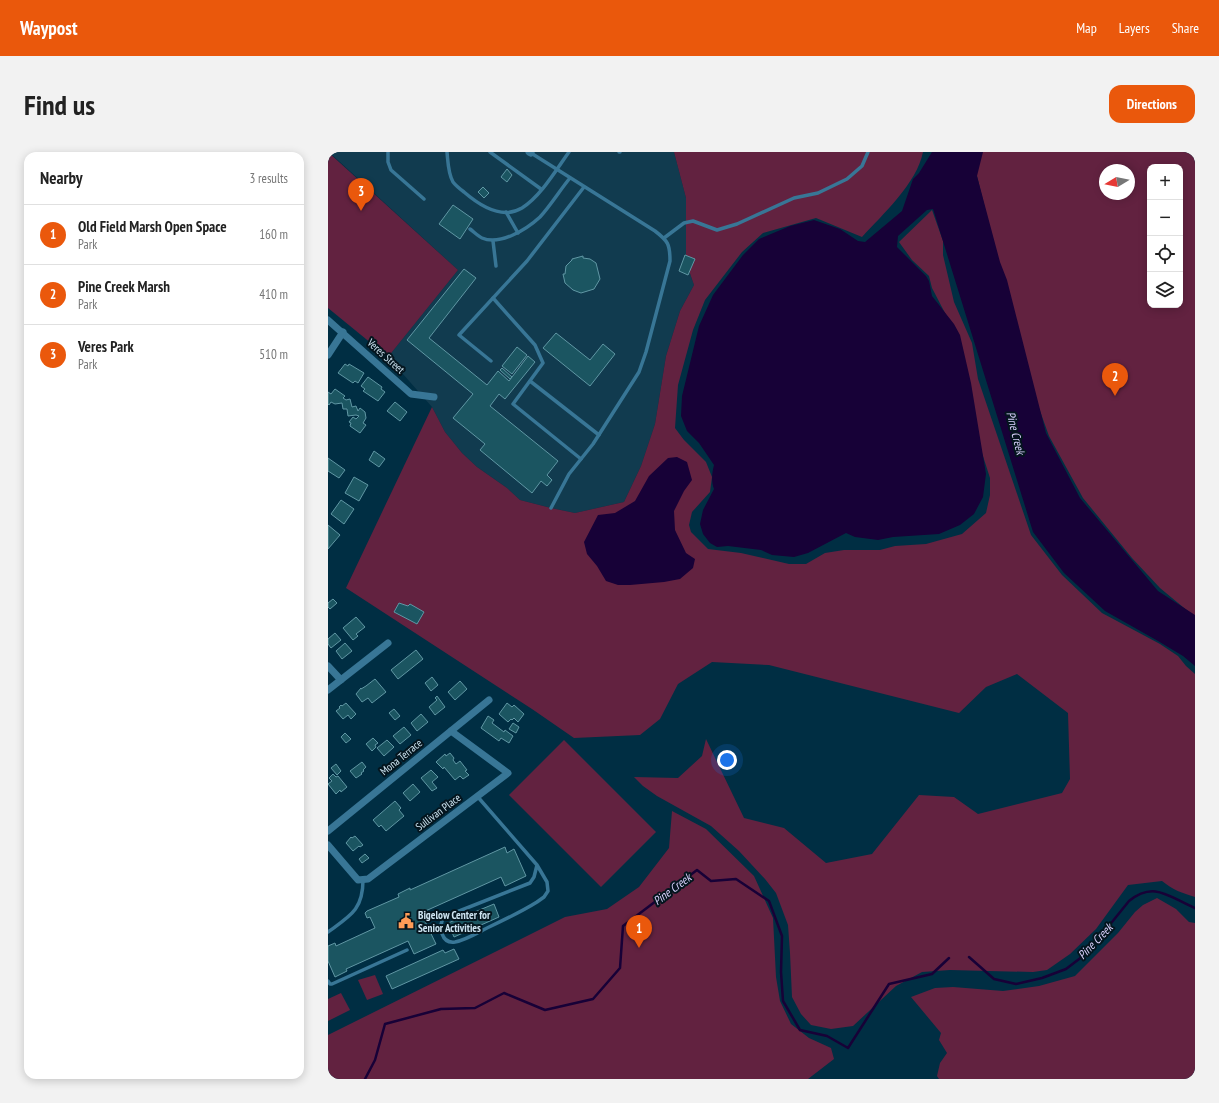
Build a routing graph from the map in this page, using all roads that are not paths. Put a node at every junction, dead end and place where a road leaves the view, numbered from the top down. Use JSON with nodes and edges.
{"nodes":[{"id":1,"x":388,"y":152,"type":"edge"},
{"id":2,"x":447,"y":152,"type":"edge"},
{"id":3,"x":490,"y":152,"type":"edge"},
{"id":4,"x":569,"y":152,"type":"edge"},
{"id":5,"x":868,"y":152,"type":"edge"},
{"id":6,"x":530,"y":153,"type":"edge"},
{"id":7,"x":557,"y":169,"type":"junction"},
{"id":8,"x":570,"y":178,"type":"junction"},
{"id":9,"x":584,"y":187,"type":"junction"},
{"id":10,"x":541,"y":189,"type":"junction"},
{"id":11,"x":424,"y":199,"type":"dead end"},
{"id":12,"x":506,"y":212,"type":"junction"},
{"id":13,"x":470,"y":229,"type":"dead end"},
{"id":14,"x":518,"y":233,"type":"junction"},
{"id":15,"x":664,"y":238,"type":"junction"},
{"id":16,"x":493,"y":241,"type":"junction"},
{"id":17,"x":496,"y":266,"type":"dead end"},
{"id":18,"x":493,"y":298,"type":"junction"},
{"id":19,"x":328,"y":320,"type":"edge"},
{"id":20,"x":343,"y":332,"type":"junction"},
{"id":21,"x":328,"y":355,"type":"edge"},
{"id":22,"x":491,"y":361,"type":"dead end"},
{"id":23,"x":530,"y":380,"type":"junction"},
{"id":24,"x":434,"y":396,"type":"dead end"},
{"id":25,"x":599,"y":435,"type":"junction"},
{"id":26,"x":581,"y":459,"type":"junction"},
{"id":27,"x":551,"y":508,"type":"dead end"},
{"id":28,"x":388,"y":643,"type":"dead end"},
{"id":29,"x":328,"y":666,"type":"edge"},
{"id":30,"x":341,"y":680,"type":"junction"},
{"id":31,"x":328,"y":690,"type":"edge"},
{"id":32,"x":489,"y":700,"type":"dead end"},
{"id":33,"x":451,"y":731,"type":"junction"},
{"id":34,"x":477,"y":796,"type":"junction"},
{"id":35,"x":328,"y":831,"type":"edge"},
{"id":36,"x":328,"y":845,"type":"edge"},
{"id":37,"x":537,"y":865,"type":"junction"},
{"id":38,"x":363,"y":880,"type":"junction"},
{"id":39,"x":328,"y":932,"type":"edge"},
{"id":40,"x":407,"y":950,"type":"dead end"},
{"id":41,"x":328,"y":981,"type":"edge"}],
"edges":[{"from":1,"to":11,"type":"lane"},
{"from":2,"to":12,"type":"lane"},
{"from":3,"to":10,"type":"lane"},
{"from":4,"to":7,"type":"lane"},
{"from":5,"to":15,"type":"lane"},
{"from":6,"to":7,"type":"lane"},
{"from":7,"to":8,"type":"lane"},
{"from":7,"to":10,"type":"lane"},
{"from":8,"to":9,"type":"lane"},
{"from":8,"to":14,"type":"lane"},
{"from":9,"to":15,"type":"lane"},
{"from":9,"to":18,"type":"lane"},
{"from":10,"to":12,"type":"lane"},
{"from":12,"to":14,"type":"lane"},
{"from":13,"to":16,"type":"lane"},
{"from":14,"to":16,"type":"lane"},
{"from":15,"to":25,"type":"lane"},
{"from":16,"to":17,"type":"lane"},
{"from":18,"to":22,"type":"lane"},
{"from":18,"to":23,"type":"lane"},
{"from":19,"to":20,"type":"street","name":"Veres Street"},
{"from":20,"to":21,"type":"street"},
{"from":20,"to":24,"type":"street","name":"Veres Street"},
{"from":23,"to":25,"type":"lane"},
{"from":23,"to":26,"type":"lane"},
{"from":25,"to":26,"type":"lane"},
{"from":26,"to":27,"type":"lane"},
{"from":28,"to":30,"type":"street"},
{"from":29,"to":30,"type":"street"},
{"from":30,"to":31,"type":"street"},
{"from":32,"to":33,"type":"street","name":"Mona Terrace"},
{"from":33,"to":34,"type":"street","name":"Sullivan Place"},
{"from":33,"to":35,"type":"street","name":"Mona Terrace"},
{"from":34,"to":37,"type":"lane"},
{"from":34,"to":38,"type":"street","name":"Sullivan Place"},
{"from":36,"to":38,"type":"street"},
{"from":37,"to":37,"type":"lane"},
{"from":38,"to":39,"type":"lane"},
{"from":40,"to":41,"type":"lane"}]}
